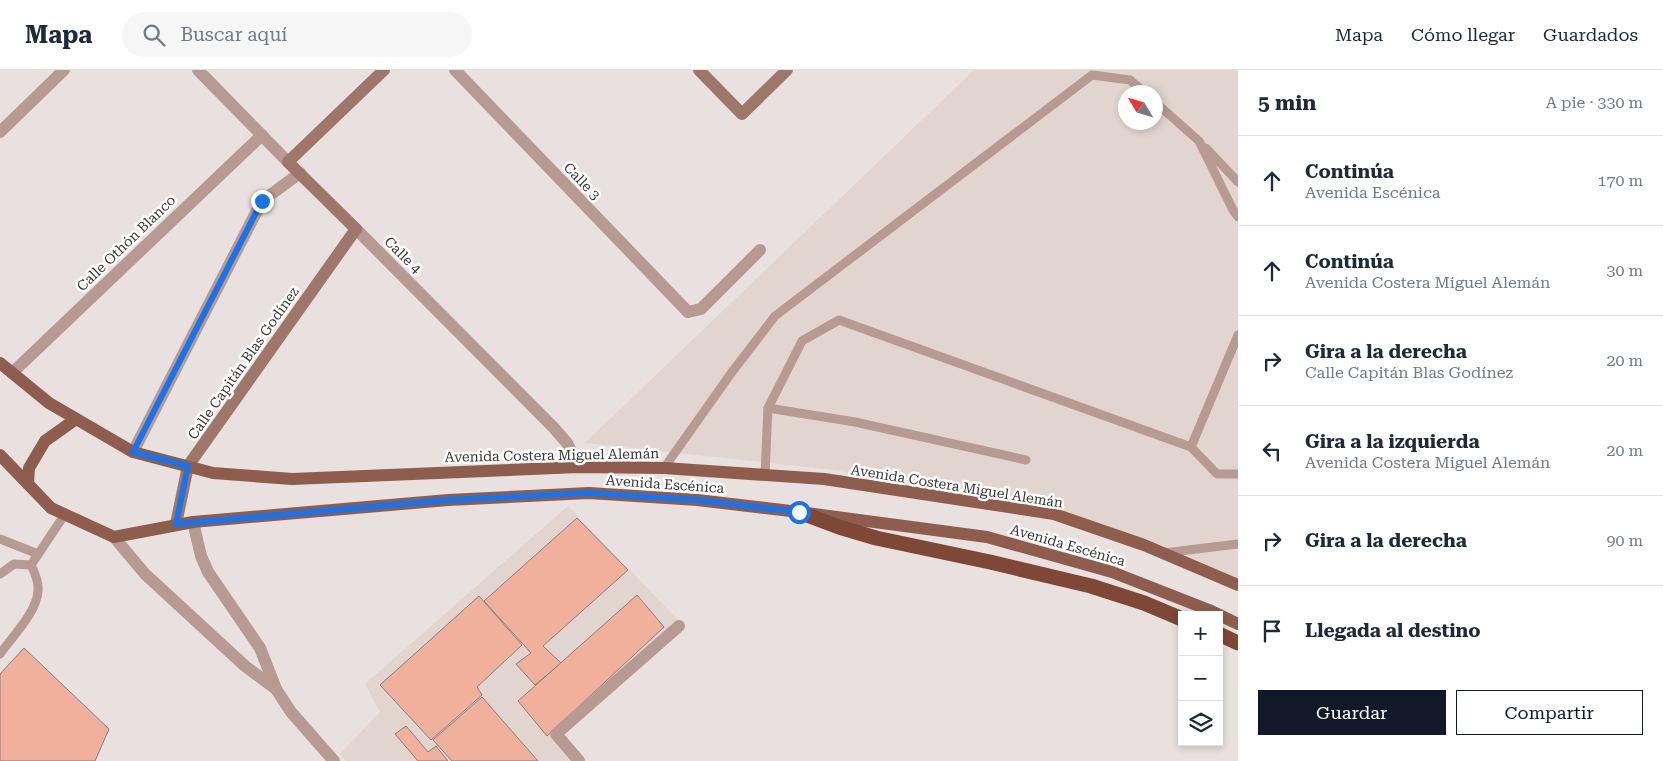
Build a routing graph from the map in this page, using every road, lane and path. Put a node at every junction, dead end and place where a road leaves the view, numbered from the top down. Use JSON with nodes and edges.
{"nodes":[{"id":1,"x":64,"y":70,"type":"edge"},
{"id":2,"x":198,"y":70,"type":"edge"},
{"id":3,"x":384,"y":70,"type":"edge"},
{"id":4,"x":455,"y":70,"type":"edge"},
{"id":5,"x":699,"y":70,"type":"edge"},
{"id":6,"x":787,"y":70,"type":"edge"},
{"id":7,"x":1136,"y":85,"type":"edge"},
{"id":8,"x":1163,"y":109,"type":"edge"},
{"id":9,"x":0,"y":132,"type":"edge"},
{"id":10,"x":262,"y":135,"type":"junction"},
{"id":11,"x":1199,"y":141,"type":"junction"},
{"id":12,"x":288,"y":162,"type":"junction"},
{"id":13,"x":300,"y":173,"type":"junction"},
{"id":14,"x":1238,"y":182,"type":"edge"},
{"id":15,"x":1238,"y":217,"type":"edge"},
{"id":16,"x":356,"y":229,"type":"junction"},
{"id":17,"x":760,"y":250,"type":"dead end"},
{"id":18,"x":1238,"y":335,"type":"edge"},
{"id":19,"x":0,"y":363,"type":"edge"},
{"id":20,"x":12,"y":373,"type":"junction"},
{"id":21,"x":768,"y":408,"type":"junction"},
{"id":22,"x":76,"y":419,"type":"junction"},
{"id":23,"x":1191,"y":447,"type":"junction"},
{"id":24,"x":133,"y":452,"type":"junction"},
{"id":25,"x":0,"y":454,"type":"edge"},
{"id":26,"x":1026,"y":460,"type":"dead end"},
{"id":27,"x":188,"y":466,"type":"junction"},
{"id":28,"x":579,"y":467,"type":"junction"},
{"id":29,"x":664,"y":468,"type":"junction"},
{"id":30,"x":765,"y":474,"type":"junction"},
{"id":31,"x":1238,"y":474,"type":"edge"},
{"id":32,"x":28,"y":484,"type":"junction"},
{"id":33,"x":799,"y":512,"type":"junction"},
{"id":34,"x":65,"y":514,"type":"junction"},
{"id":35,"x":193,"y":522,"type":"junction"},
{"id":36,"x":176,"y":524,"type":"junction"},
{"id":37,"x":114,"y":537,"type":"junction"},
{"id":38,"x":0,"y":539,"type":"edge"},
{"id":39,"x":1238,"y":544,"type":"edge"},
{"id":40,"x":1163,"y":553,"type":"junction"},
{"id":41,"x":38,"y":554,"type":"junction"},
{"id":42,"x":31,"y":565,"type":"junction"},
{"id":43,"x":0,"y":574,"type":"edge"},
{"id":44,"x":1238,"y":585,"type":"edge"},
{"id":45,"x":1178,"y":616,"type":"edge"},
{"id":46,"x":1238,"y":624,"type":"edge"},
{"id":47,"x":679,"y":626,"type":"dead end"},
{"id":48,"x":1223,"y":636,"type":"edge"},
{"id":49,"x":1238,"y":643,"type":"edge"},
{"id":50,"x":0,"y":654,"type":"edge"},
{"id":51,"x":276,"y":689,"type":"junction"},
{"id":52,"x":334,"y":761,"type":"edge"},
{"id":53,"x":579,"y":761,"type":"edge"}],
"edges":[{"from":1,"to":9,"type":"street"},
{"from":2,"to":10,"type":"street","name":"Calle 4"},
{"from":3,"to":12,"type":"street"},
{"from":4,"to":17,"type":"street","name":"Calle 3"},
{"from":5,"to":6,"type":"street"},
{"from":7,"to":29,"type":"lane"},
{"from":8,"to":11,"type":"lane"},
{"from":10,"to":12,"type":"street","name":"Calle 4"},
{"from":10,"to":20,"type":"street","name":"Calle Othón Blanco"},
{"from":11,"to":14,"type":"lane"},
{"from":11,"to":15,"type":"lane"},
{"from":12,"to":13,"type":"street","name":"Calle 4"},
{"from":13,"to":16,"type":"street","name":"Calle 4"},
{"from":13,"to":24,"type":"street"},
{"from":16,"to":27,"type":"street","name":"Calle Capitán Blas Godínez"},
{"from":16,"to":28,"type":"street","name":"Calle 4"},
{"from":18,"to":23,"type":"lane"},
{"from":19,"to":20,"type":"main road","name":"Avenida Costera Miguel Alemán"},
{"from":20,"to":22,"type":"main road","name":"Avenida Costera Miguel Alemán"},
{"from":21,"to":23,"type":"lane"},
{"from":21,"to":26,"type":"lane"},
{"from":21,"to":30,"type":"lane"},
{"from":22,"to":24,"type":"main road","name":"Avenida Costera Miguel Alemán"},
{"from":22,"to":32,"type":"main road"},
{"from":23,"to":31,"type":"lane"},
{"from":24,"to":27,"type":"main road","name":"Avenida Costera Miguel Alemán"},
{"from":25,"to":32,"type":"main road"},
{"from":27,"to":28,"type":"main road","name":"Avenida Costera Miguel Alemán"},
{"from":27,"to":36,"type":"street","name":"Calle Capitán Blas Godínez"},
{"from":28,"to":29,"type":"main road","name":"Avenida Costera Miguel Alemán"},
{"from":29,"to":30,"type":"main road","name":"Avenida Costera Miguel Alemán"},
{"from":30,"to":40,"type":"main road","name":"Avenida Costera Miguel Alemán"},
{"from":32,"to":34,"type":"main road"},
{"from":33,"to":35,"type":"main road","name":"Avenida Escénica"},
{"from":33,"to":45,"type":"highway"},
{"from":33,"to":46,"type":"main road","name":"Avenida Escénica"},
{"from":34,"to":37,"type":"main road"},
{"from":34,"to":41,"type":"lane"},
{"from":35,"to":36,"type":"main road"},
{"from":35,"to":51,"type":"street"},
{"from":36,"to":37,"type":"main road"},
{"from":37,"to":51,"type":"street"},
{"from":38,"to":41,"type":"lane"},
{"from":39,"to":40,"type":"lane"},
{"from":40,"to":44,"type":"main road","name":"Avenida Costera Miguel Alemán"},
{"from":41,"to":42,"type":"lane"},
{"from":42,"to":43,"type":"lane"},
{"from":42,"to":50,"type":"lane"},
{"from":47,"to":53,"type":"street"},
{"from":48,"to":49,"type":"highway"},
{"from":51,"to":52,"type":"street"}]}
